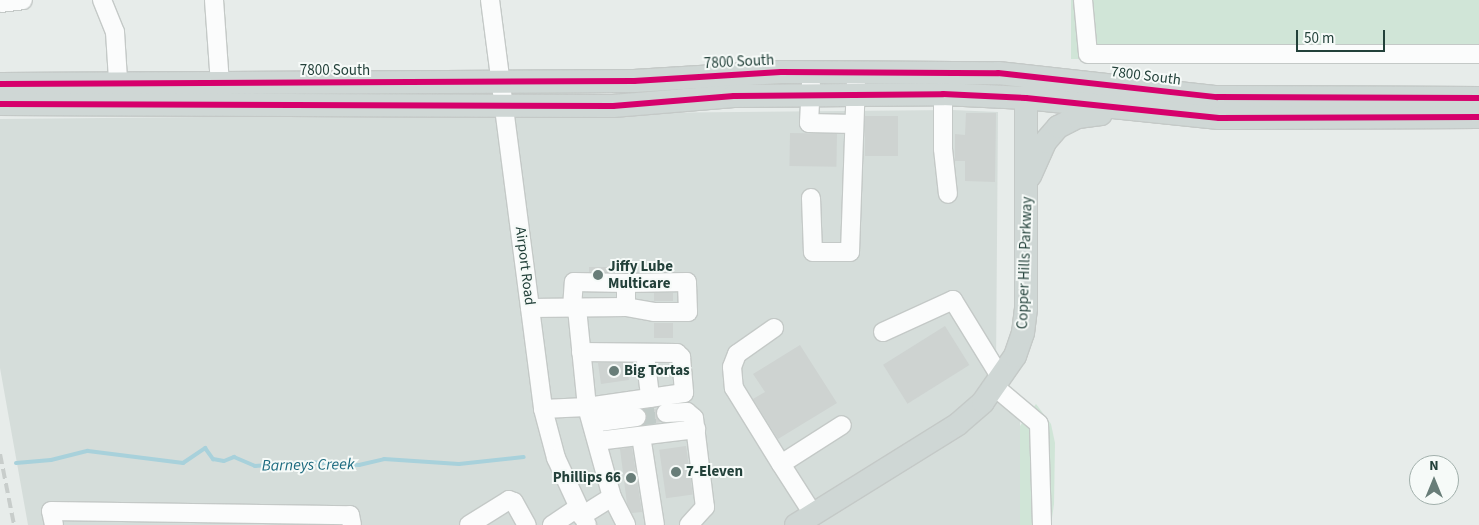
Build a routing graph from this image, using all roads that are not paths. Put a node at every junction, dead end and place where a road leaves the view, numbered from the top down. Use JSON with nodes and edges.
{"nodes":[{"id":1,"x":23,"y":0,"type":"edge"},
{"id":2,"x":102,"y":0,"type":"edge"},
{"id":3,"x":214,"y":0,"type":"edge"},
{"id":4,"x":490,"y":0,"type":"edge"},
{"id":5,"x":1084,"y":0,"type":"edge"},
{"id":6,"x":0,"y":3,"type":"edge"},
{"id":7,"x":1479,"y":54,"type":"edge"},
{"id":8,"x":812,"y":72,"type":"junction"},
{"id":9,"x":500,"y":81,"type":"junction"},
{"id":10,"x":856,"y":83,"type":"junction"},
{"id":11,"x":0,"y":84,"type":"edge"},
{"id":12,"x":220,"y":84,"type":"junction"},
{"id":13,"x":1171,"y":92,"type":"junction"},
{"id":14,"x":119,"y":94,"type":"junction"},
{"id":15,"x":810,"y":94,"type":"junction"},
{"id":16,"x":943,"y":94,"type":"junction"},
{"id":17,"x":1026,"y":98,"type":"junction"},
{"id":18,"x":1479,"y":98,"type":"edge"},
{"id":19,"x":0,"y":104,"type":"edge"},
{"id":20,"x":504,"y":104,"type":"junction"},
{"id":21,"x":1130,"y":110,"type":"junction"},
{"id":22,"x":1479,"y":117,"type":"edge"},
{"id":23,"x":854,"y":124,"type":"junction"},
{"id":24,"x":1027,"y":182,"type":"junction"},
{"id":25,"x":948,"y":194,"type":"dead end"},
{"id":26,"x":811,"y":198,"type":"dead end"},
{"id":27,"x":626,"y":283,"type":"junction"},
{"id":28,"x":626,"y":307,"type":"junction"},
{"id":29,"x":530,"y":308,"type":"junction"},
{"id":30,"x":574,"y":308,"type":"junction"},
{"id":31,"x":774,"y":328,"type":"dead end"},
{"id":32,"x":883,"y":332,"type":"dead end"},
{"id":33,"x":581,"y":352,"type":"junction"},
{"id":34,"x":646,"y":363,"type":"dead end"},
{"id":35,"x":998,"y":382,"type":"junction"},
{"id":36,"x":650,"y":398,"type":"junction"},
{"id":37,"x":543,"y":409,"type":"junction"},
{"id":38,"x":666,"y":413,"type":"tunnel mouth"},
{"id":39,"x":590,"y":415,"type":"junction"},
{"id":40,"x":637,"y":417,"type":"tunnel mouth"},
{"id":41,"x":842,"y":424,"type":"dead end"},
{"id":42,"x":696,"y":429,"type":"junction"},
{"id":43,"x":641,"y":436,"type":"junction"},
{"id":44,"x":597,"y":441,"type":"junction"},
{"id":45,"x":781,"y":464,"type":"junction"},
{"id":46,"x":612,"y":497,"type":"junction"},
{"id":47,"x":582,"y":516,"type":"edge"},
{"id":48,"x":86,"y":518,"type":"edge"},
{"id":49,"x":119,"y":518,"type":"edge"},
{"id":50,"x":152,"y":519,"type":"edge"},
{"id":51,"x":185,"y":519,"type":"edge"},
{"id":52,"x":229,"y":519,"type":"edge"},
{"id":53,"x":269,"y":519,"type":"edge"},
{"id":54,"x":296,"y":520,"type":"edge"},
{"id":55,"x":324,"y":520,"type":"edge"},
{"id":56,"x":804,"y":520,"type":"edge"},
{"id":57,"x":54,"y":525,"type":"edge"},
{"id":58,"x":352,"y":525,"type":"edge"},
{"id":59,"x":469,"y":525,"type":"edge"},
{"id":60,"x":527,"y":525,"type":"edge"},
{"id":61,"x":552,"y":525,"type":"edge"},
{"id":62,"x":626,"y":525,"type":"edge"},
{"id":63,"x":655,"y":525,"type":"edge"},
{"id":64,"x":687,"y":525,"type":"edge"},
{"id":65,"x":1042,"y":525,"type":"edge"}],
"edges":[{"from":1,"to":6,"type":"street"},
{"from":2,"to":14,"type":"street"},
{"from":3,"to":12,"type":"street"},
{"from":4,"to":9,"type":"street","name":"Airport Road"},
{"from":5,"to":7,"type":"street"},
{"from":8,"to":9,"type":"main road","name":"7800 South"},
{"from":8,"to":10,"type":"main road","name":"7800 South"},
{"from":8,"to":15,"type":"street"},
{"from":9,"to":12,"type":"main road","name":"7800 South"},
{"from":9,"to":20,"type":"street","name":"Airport Road"},
{"from":10,"to":13,"type":"main road","name":"7800 South"},
{"from":10,"to":15,"type":"main road","name":"7800 South"},
{"from":10,"to":16,"type":"main road","name":"7800 South"},
{"from":10,"to":23,"type":"street"},
{"from":11,"to":14,"type":"main road","name":"7800 South"},
{"from":12,"to":14,"type":"main road","name":"7800 South"},
{"from":13,"to":17,"type":"main road"},
{"from":13,"to":18,"type":"main road","name":"7800 South"},
{"from":14,"to":19,"type":"main road","name":"7800 South"},
{"from":14,"to":20,"type":"main road","name":"7800 South"},
{"from":15,"to":20,"type":"main road","name":"7800 South"},
{"from":15,"to":23,"type":"street"},
{"from":16,"to":17,"type":"main road","name":"7800 South"},
{"from":16,"to":25,"type":"street"},
{"from":17,"to":21,"type":"main road","name":"7800 South"},
{"from":17,"to":24,"type":"main road","name":"Copper Hills Parkway"},
{"from":20,"to":29,"type":"street","name":"Airport Road"},
{"from":21,"to":22,"type":"main road","name":"7800 South"},
{"from":21,"to":24,"type":"main road"},
{"from":23,"to":26,"type":"street"},
{"from":24,"to":35,"type":"main road","name":"Copper Hills Parkway"},
{"from":27,"to":28,"type":"street"},
{"from":27,"to":28,"type":"street"},
{"from":27,"to":30,"type":"street"},
{"from":28,"to":30,"type":"street"},
{"from":29,"to":30,"type":"street"},
{"from":29,"to":37,"type":"street","name":"Airport Road"},
{"from":30,"to":33,"type":"street"},
{"from":31,"to":45,"type":"street"},
{"from":32,"to":35,"type":"street"},
{"from":33,"to":36,"type":"street"},
{"from":33,"to":39,"type":"street"},
{"from":34,"to":36,"type":"street"},
{"from":35,"to":56,"type":"main road","name":"Copper Hills Parkway"},
{"from":35,"to":65,"type":"street"},
{"from":36,"to":39,"type":"street"},
{"from":37,"to":39,"type":"street"},
{"from":37,"to":47,"type":"street","name":"Airport Road"},
{"from":38,"to":42,"type":"street"},
{"from":39,"to":40,"type":"street"},
{"from":39,"to":44,"type":"street"},
{"from":41,"to":45,"type":"street"},
{"from":42,"to":43,"type":"street"},
{"from":42,"to":64,"type":"street"},
{"from":43,"to":44,"type":"street"},
{"from":43,"to":63,"type":"street"},
{"from":44,"to":46,"type":"street"},
{"from":45,"to":56,"type":"street"},
{"from":46,"to":47,"type":"street"},
{"from":46,"to":62,"type":"street"},
{"from":47,"to":61,"type":"street"},
{"from":48,"to":49,"type":"street"},
{"from":48,"to":57,"type":"street"},
{"from":49,"to":50,"type":"street"},
{"from":50,"to":51,"type":"street"},
{"from":51,"to":52,"type":"street"},
{"from":52,"to":53,"type":"street"},
{"from":53,"to":54,"type":"street"},
{"from":54,"to":55,"type":"street"},
{"from":55,"to":58,"type":"street"},
{"from":59,"to":60,"type":"street"}]}
